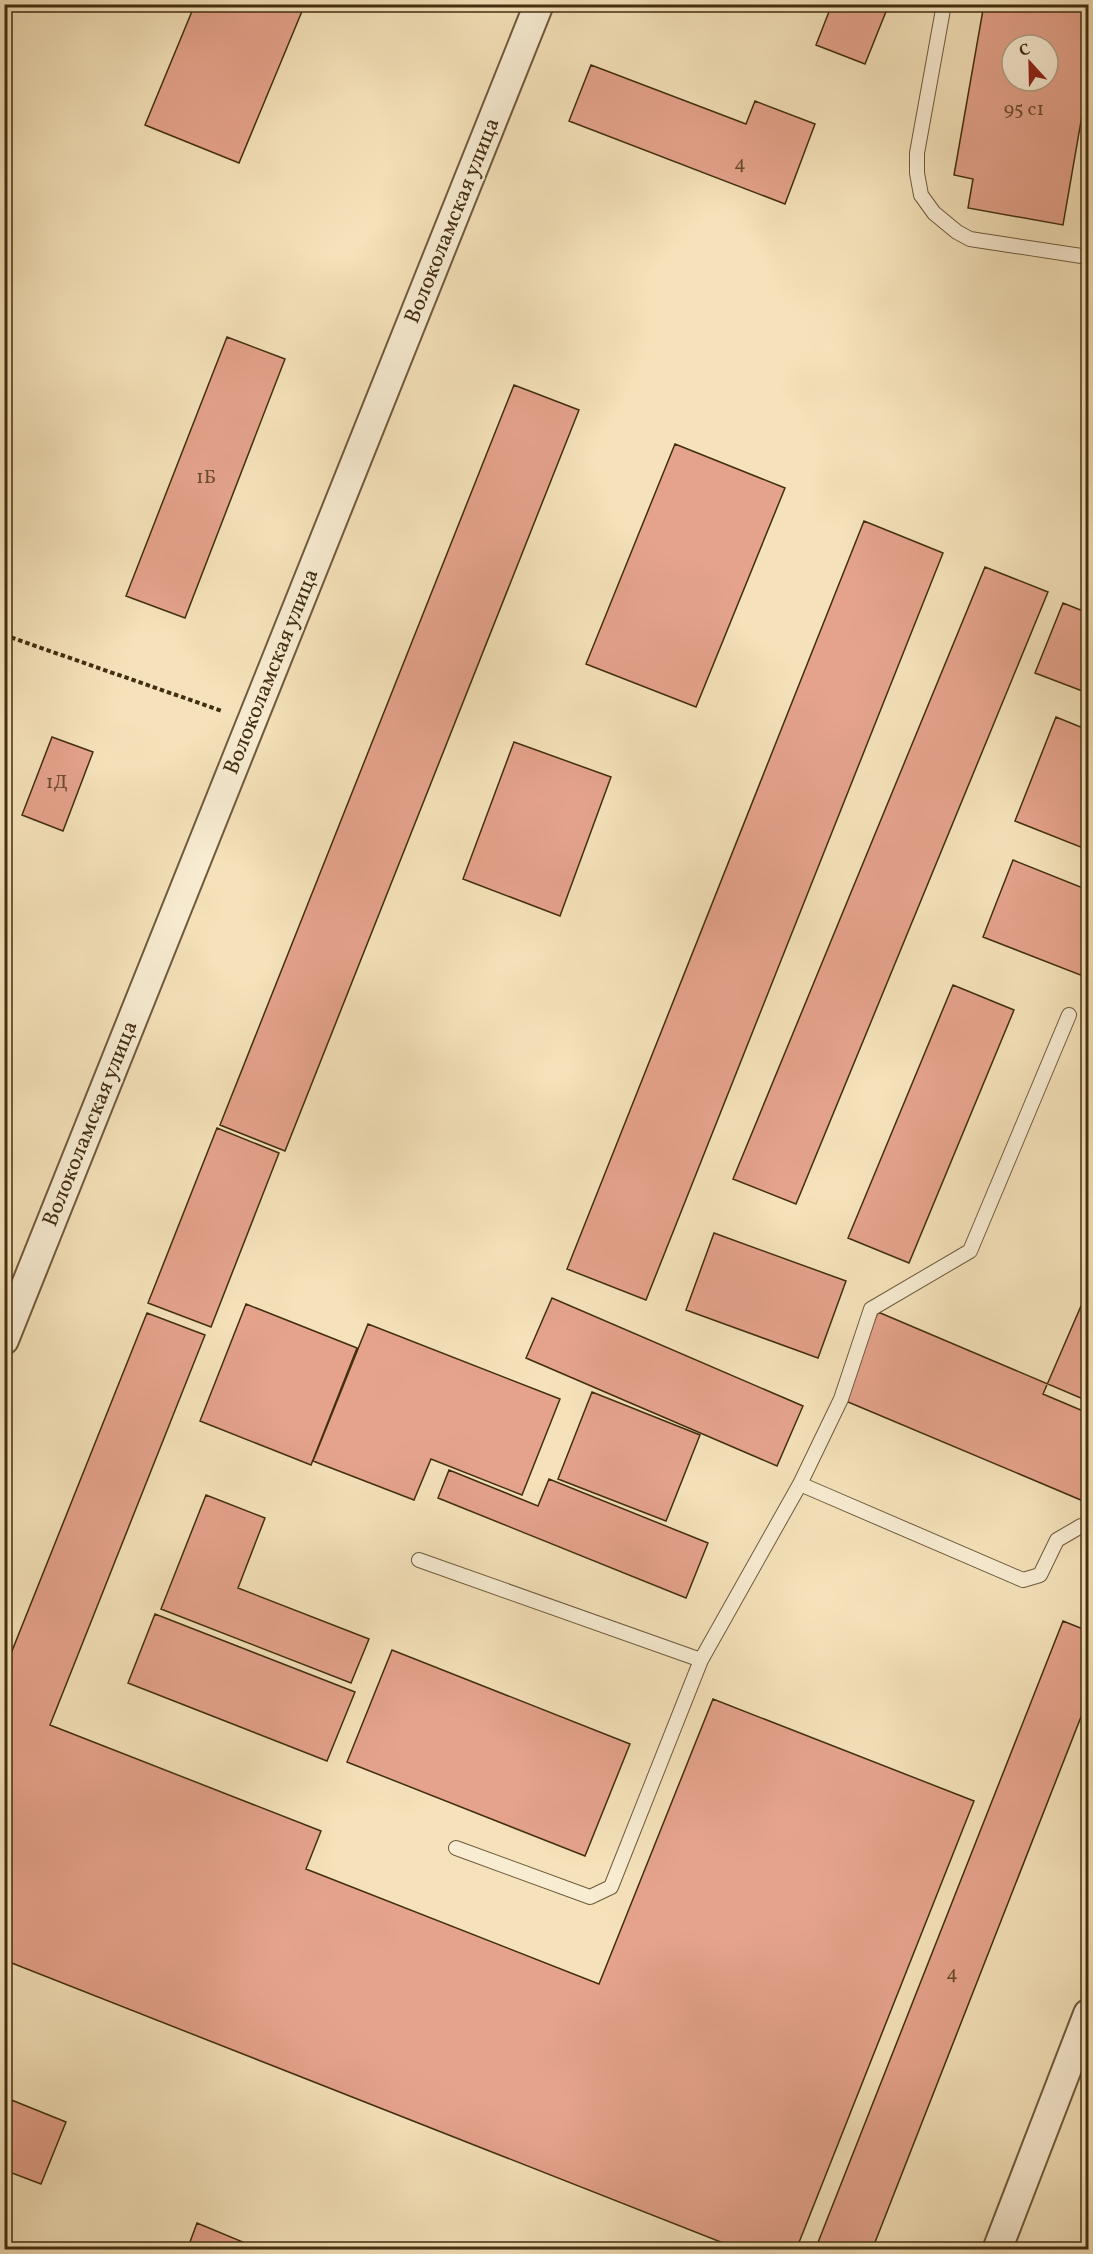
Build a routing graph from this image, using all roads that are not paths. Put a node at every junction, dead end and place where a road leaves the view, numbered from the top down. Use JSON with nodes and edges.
{"nodes":[{"id":1,"x":539,"y":4,"type":"edge"},
{"id":2,"x":944,"y":4,"type":"edge"},
{"id":3,"x":1089,"y":257,"type":"edge"},
{"id":4,"x":1069,"y":1016,"type":"dead end"},
{"id":5,"x":4,"y":1340,"type":"edge"},
{"id":6,"x":800,"y":1484,"type":"junction"},
{"id":7,"x":1089,"y":1529,"type":"edge"},
{"id":8,"x":419,"y":1560,"type":"dead end"},
{"id":9,"x":701,"y":1660,"type":"junction"},
{"id":10,"x":456,"y":1848,"type":"dead end"},
{"id":11,"x":1089,"y":2014,"type":"edge"},
{"id":12,"x":997,"y":2250,"type":"edge"}],
"edges":[{"from":1,"to":5,"type":"street","name":"Волоколамская улица"},
{"from":2,"to":3,"type":"lane"},
{"from":4,"to":6,"type":"lane"},
{"from":6,"to":7,"type":"lane"},
{"from":6,"to":9,"type":"lane"},
{"from":8,"to":9,"type":"lane"},
{"from":9,"to":10,"type":"lane"},
{"from":11,"to":12,"type":"street"}]}
